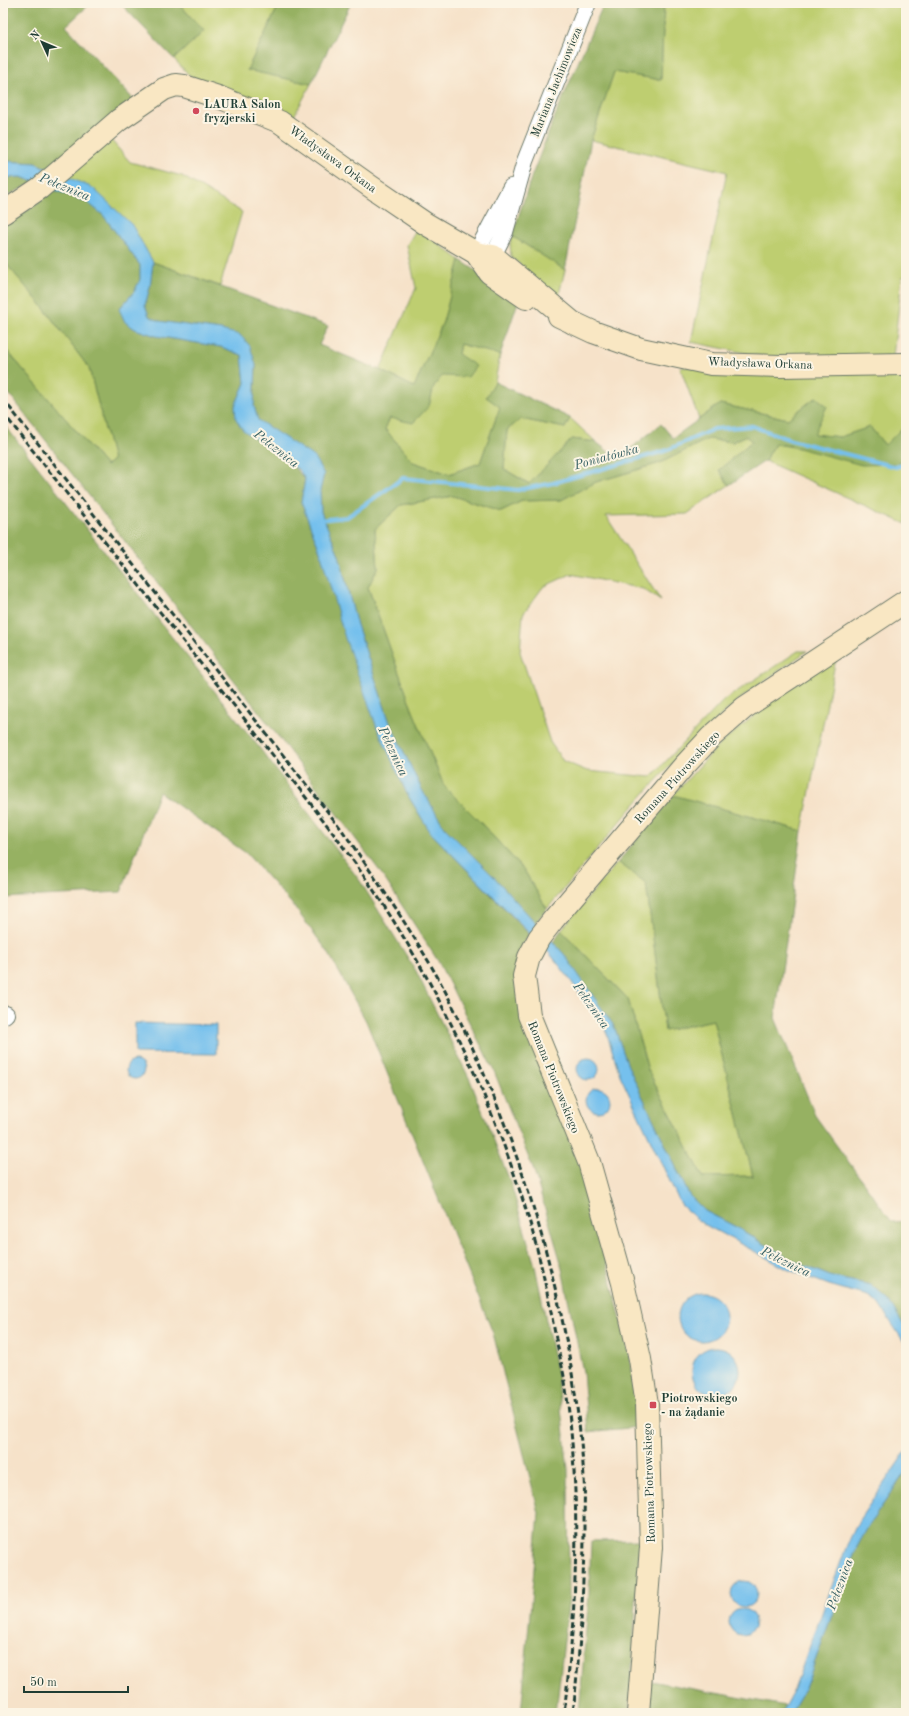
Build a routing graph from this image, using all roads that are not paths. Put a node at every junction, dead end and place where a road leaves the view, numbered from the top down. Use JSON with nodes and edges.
{"nodes":[{"id":1,"x":588,"y":3,"type":"edge"},
{"id":2,"x":3,"y":213,"type":"edge"},
{"id":3,"x":485,"y":254,"type":"junction"},
{"id":4,"x":906,"y":364,"type":"edge"},
{"id":5,"x":906,"y":601,"type":"edge"},
{"id":6,"x":638,"y":1713,"type":"edge"}],
"edges":[{"from":1,"to":3,"type":"street","name":"Mariana Jachimowicza"},
{"from":2,"to":3,"type":"street","name":"Władysława Orkana"},
{"from":3,"to":4,"type":"street","name":"Władysława Orkana"},
{"from":5,"to":6,"type":"street","name":"Romana Piotrowskiego"}]}
